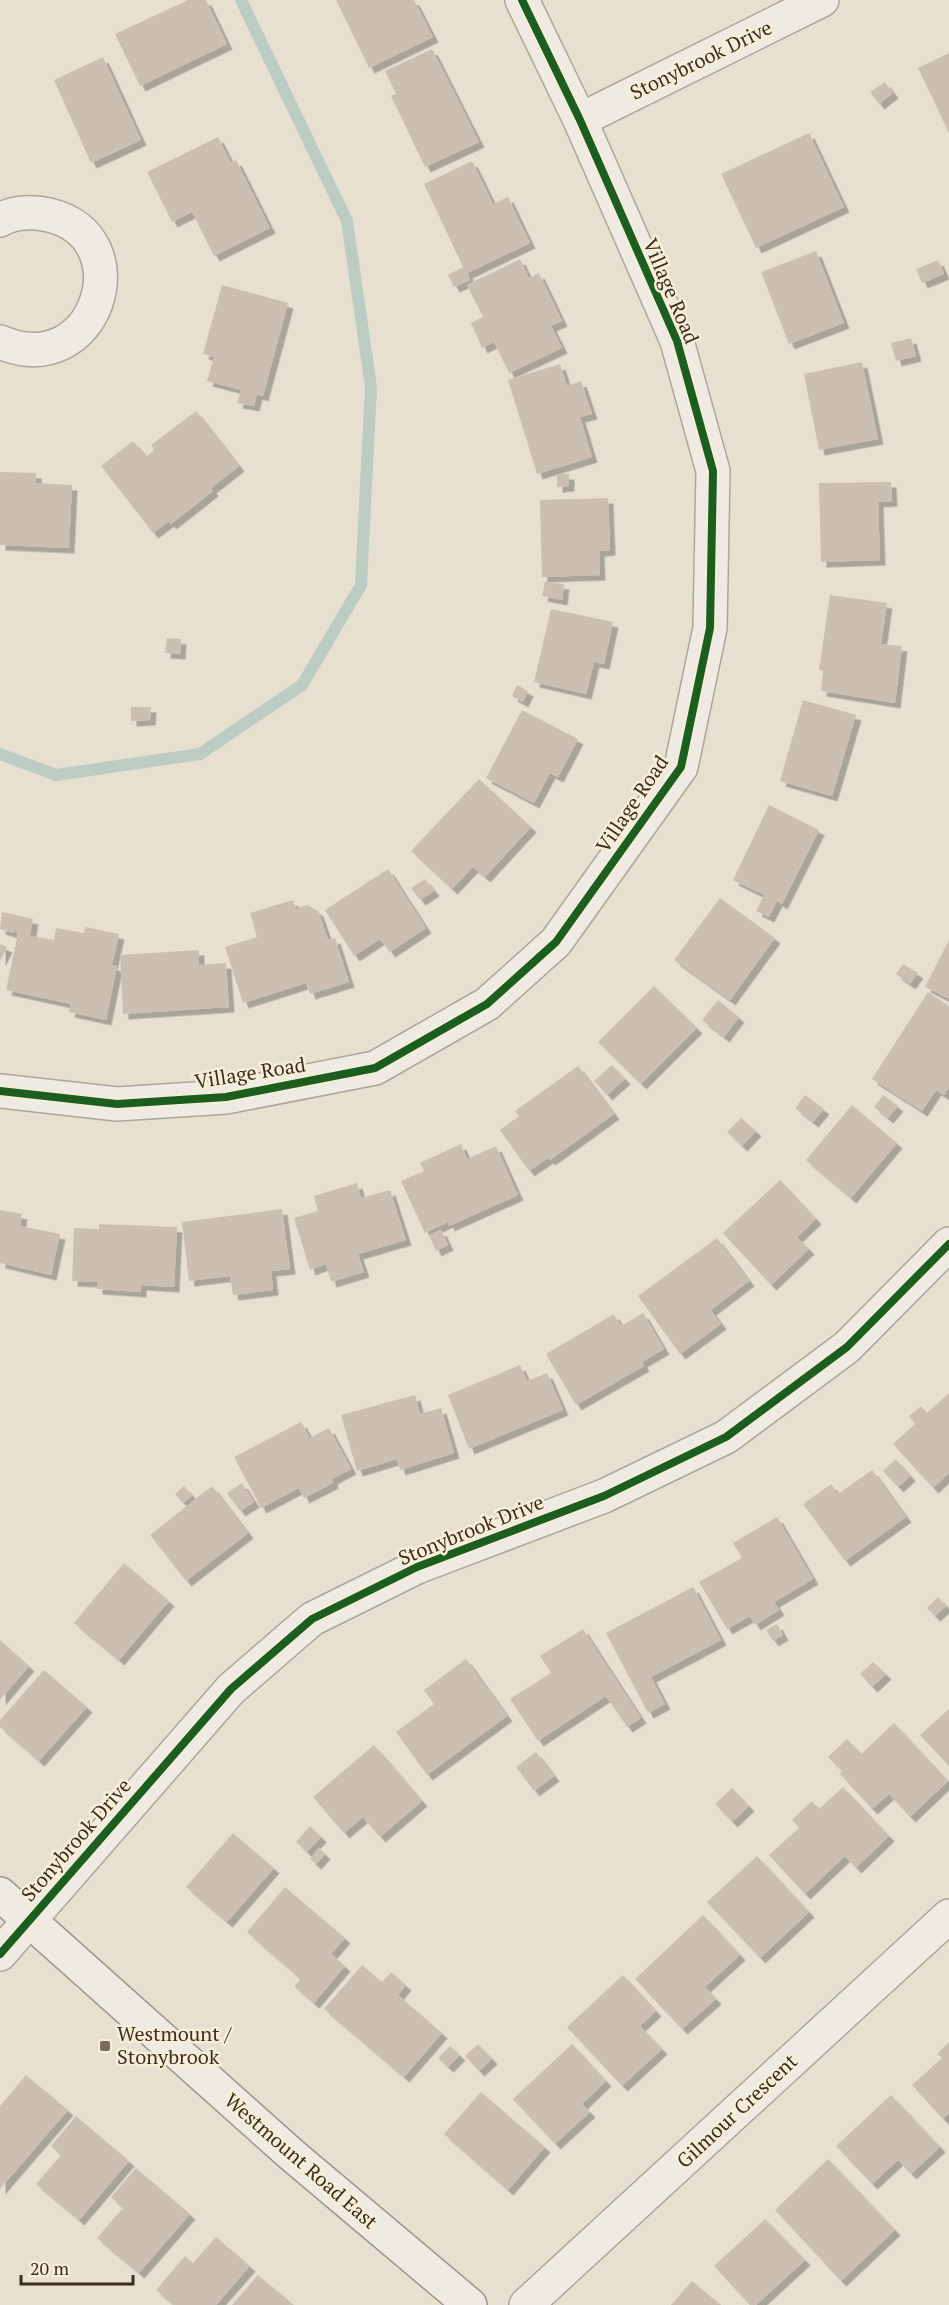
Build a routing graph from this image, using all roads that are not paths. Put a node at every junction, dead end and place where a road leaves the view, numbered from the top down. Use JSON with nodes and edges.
{"nodes":[{"id":1,"x":522,"y":0,"type":"edge"},
{"id":2,"x":822,"y":0,"type":"edge"},
{"id":3,"x":580,"y":120,"type":"junction"},
{"id":4,"x":2,"y":214,"type":"edge"},
{"id":5,"x":0,"y":342,"type":"edge"},
{"id":6,"x":0,"y":1091,"type":"edge"},
{"id":7,"x":949,"y":1244,"type":"edge"},
{"id":8,"x":0,"y":1894,"type":"edge"},
{"id":9,"x":949,"y":1916,"type":"edge"},
{"id":10,"x":29,"y":1919,"type":"junction"},
{"id":11,"x":0,"y":1954,"type":"edge"},
{"id":12,"x":470,"y":2305,"type":"edge"},
{"id":13,"x":526,"y":2305,"type":"edge"}],
"edges":[{"from":1,"to":3,"type":"street","name":"Village Road"},
{"from":2,"to":3,"type":"street","name":"Stonybrook Drive"},
{"from":3,"to":6,"type":"street","name":"Village Road"},
{"from":4,"to":5,"type":"street"},
{"from":7,"to":10,"type":"street","name":"Stonybrook Drive"},
{"from":8,"to":10,"type":"street","name":"Westmount Road East"},
{"from":9,"to":13,"type":"street","name":"Gilmour Crescent"},
{"from":10,"to":11,"type":"street","name":"Stonybrook Drive"},
{"from":10,"to":12,"type":"street","name":"Westmount Road East"}]}
